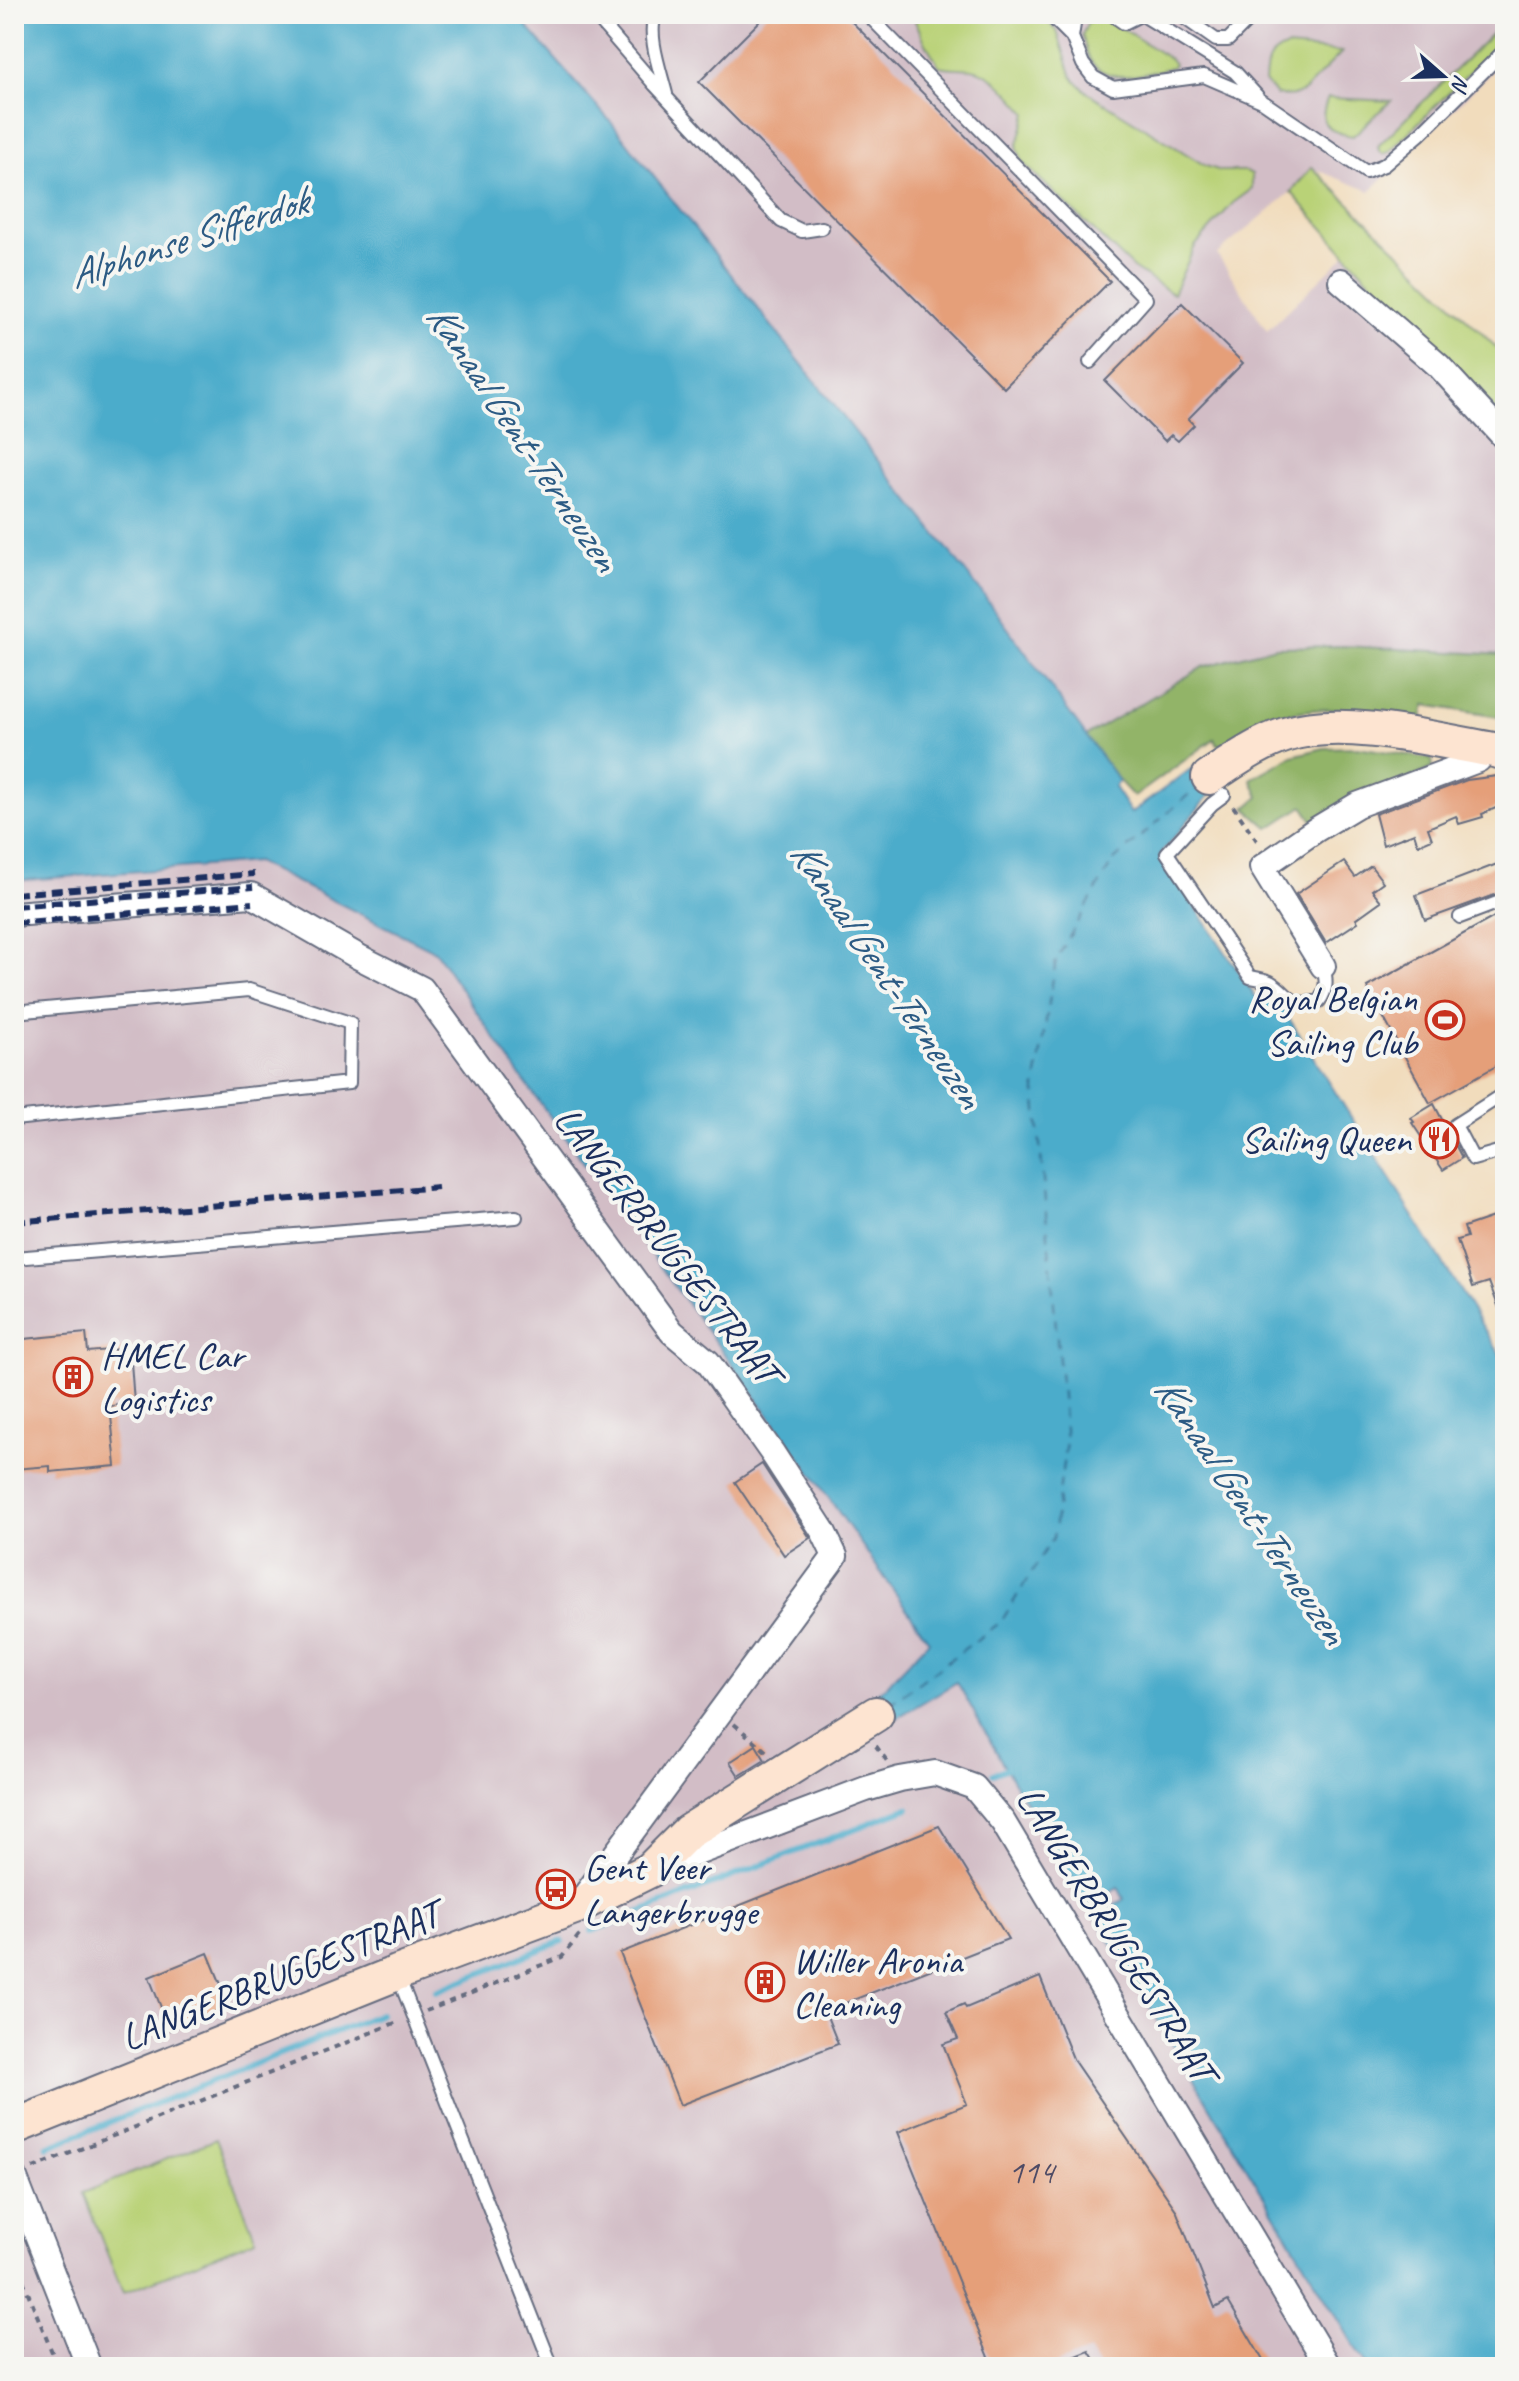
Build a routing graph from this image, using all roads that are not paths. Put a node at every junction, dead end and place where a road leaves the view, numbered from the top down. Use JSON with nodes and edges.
{"nodes":[{"id":1,"x":594,"y":14,"type":"edge"},
{"id":2,"x":656,"y":14,"type":"edge"},
{"id":3,"x":871,"y":14,"type":"edge"},
{"id":4,"x":1049,"y":14,"type":"edge"},
{"id":5,"x":1078,"y":14,"type":"edge"},
{"id":6,"x":1111,"y":14,"type":"edge"},
{"id":7,"x":1142,"y":14,"type":"edge"},
{"id":8,"x":1179,"y":14,"type":"edge"},
{"id":9,"x":1254,"y":14,"type":"edge"},
{"id":10,"x":1072,"y":37,"type":"junction"},
{"id":11,"x":1505,"y":50,"type":"edge"},
{"id":12,"x":667,"y":97,"type":"junction"},
{"id":13,"x":1262,"y":101,"type":"junction"},
{"id":14,"x":822,"y":228,"type":"dead end"},
{"id":15,"x":1341,"y":281,"type":"dead end"},
{"id":16,"x":1090,"y":362,"type":"dead end"},
{"id":17,"x":1505,"y":438,"type":"edge"},
{"id":18,"x":1492,"y":750,"type":"edge"},
{"id":19,"x":1217,"y":786,"type":"joint"},
{"id":20,"x":1505,"y":900,"type":"edge"},
{"id":21,"x":14,"y":914,"type":"edge"},
{"id":22,"x":1460,"y":917,"type":"dead end"},
{"id":23,"x":1323,"y":966,"type":"joint"},
{"id":24,"x":14,"y":1012,"type":"edge"},
{"id":25,"x":1505,"y":1093,"type":"edge"},
{"id":26,"x":14,"y":1119,"type":"edge"},
{"id":27,"x":1505,"y":1150,"type":"edge"},
{"id":28,"x":516,"y":1217,"type":"dead end"},
{"id":29,"x":14,"y":1258,"type":"edge"},
{"id":30,"x":876,"y":1714,"type":"dead end"},
{"id":31,"x":650,"y":1870,"type":"junction"},
{"id":32,"x":581,"y":1916,"type":"junction"},
{"id":33,"x":397,"y":1973,"type":"junction"},
{"id":34,"x":14,"y":2127,"type":"edge"},
{"id":35,"x":24,"y":2172,"type":"edge"},
{"id":36,"x":89,"y":2367,"type":"edge"},
{"id":37,"x":552,"y":2367,"type":"edge"},
{"id":38,"x":1329,"y":2367,"type":"edge"}],
"edges":[{"from":1,"to":12,"type":"lane"},
{"from":2,"to":12,"type":"lane"},
{"from":3,"to":16,"type":"lane"},
{"from":4,"to":10,"type":"lane"},
{"from":5,"to":10,"type":"lane"},
{"from":6,"to":7,"type":"lane"},
{"from":7,"to":13,"type":"lane"},
{"from":8,"to":9,"type":"lane"},
{"from":10,"to":13,"type":"lane"},
{"from":11,"to":13,"type":"lane"},
{"from":12,"to":14,"type":"lane"},
{"from":15,"to":17,"type":"street"},
{"from":18,"to":19,"type":"main road"},
{"from":18,"to":23,"type":"street"},
{"from":19,"to":23,"type":"lane"},
{"from":20,"to":22,"type":"lane"},
{"from":21,"to":32,"type":"street","name":"LANGERBRUGGESTRAAT"},
{"from":24,"to":26,"type":"lane"},
{"from":25,"to":27,"type":"lane"},
{"from":28,"to":29,"type":"lane"},
{"from":30,"to":31,"type":"main road"},
{"from":31,"to":32,"type":"main road","name":"LANGERBRUGGESTRAAT"},
{"from":31,"to":38,"type":"street","name":"LANGERBRUGGESTRAAT"},
{"from":32,"to":33,"type":"main road","name":"LANGERBRUGGESTRAAT"},
{"from":33,"to":34,"type":"main road","name":"LANGERBRUGGESTRAAT"},
{"from":33,"to":37,"type":"lane"},
{"from":35,"to":36,"type":"street"}]}
